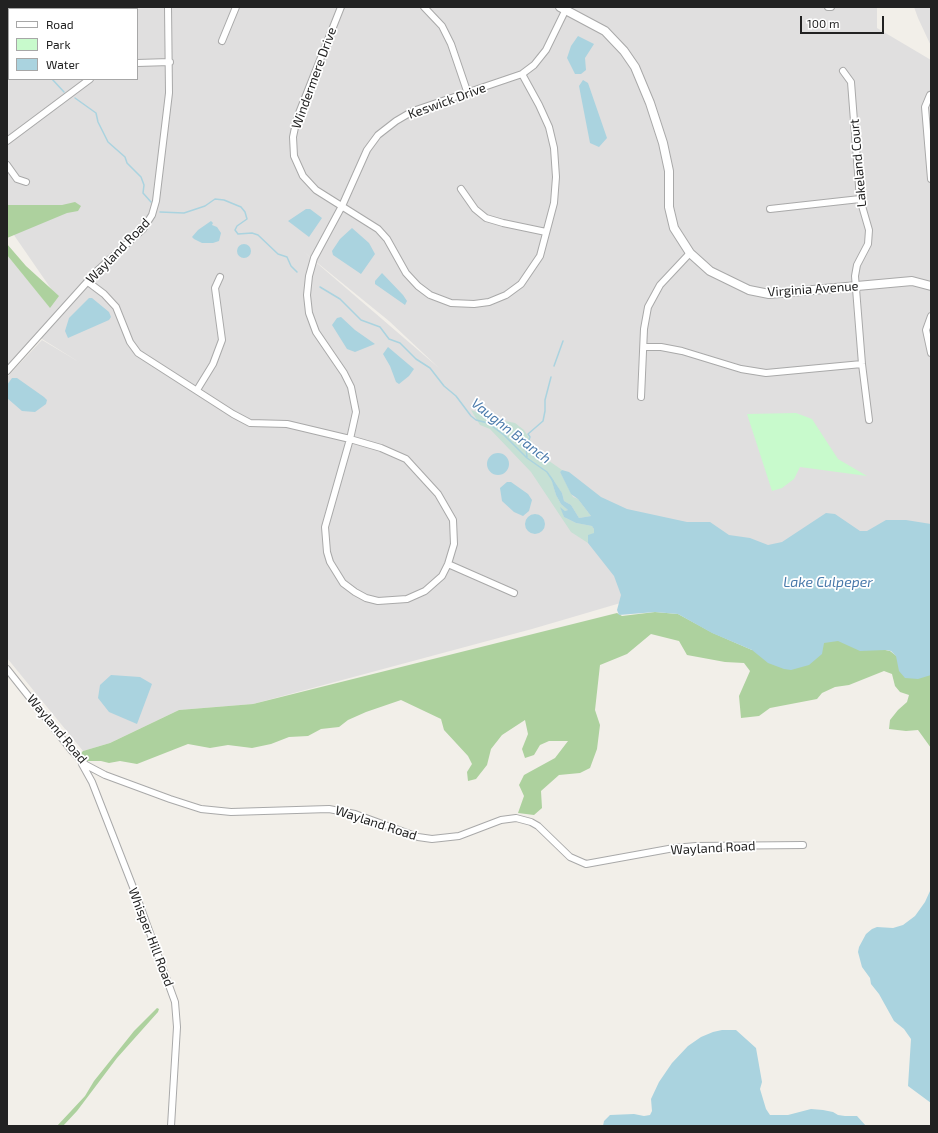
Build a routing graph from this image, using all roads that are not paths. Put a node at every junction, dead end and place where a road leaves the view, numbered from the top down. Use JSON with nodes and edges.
{"nodes":[{"id":1,"x":168,"y":7,"type":"edge"},
{"id":2,"x":236,"y":7,"type":"edge"},
{"id":3,"x":341,"y":7,"type":"edge"},
{"id":4,"x":424,"y":7,"type":"edge"},
{"id":5,"x":564,"y":8,"type":"edge"},
{"id":6,"x":222,"y":41,"type":"dead end"},
{"id":7,"x":170,"y":62,"type":"junction"},
{"id":8,"x":138,"y":63,"type":"edge"},
{"id":9,"x":843,"y":71,"type":"dead end"},
{"id":10,"x":522,"y":74,"type":"junction"},
{"id":11,"x":89,"y":80,"type":"edge"},
{"id":12,"x":467,"y":91,"type":"junction"},
{"id":13,"x":930,"y":95,"type":"edge"},
{"id":14,"x":7,"y":141,"type":"edge"},
{"id":15,"x":930,"y":154,"type":"edge"},
{"id":16,"x":7,"y":165,"type":"edge"},
{"id":17,"x":931,"y":178,"type":"edge"},
{"id":18,"x":26,"y":182,"type":"dead end"},
{"id":19,"x":461,"y":189,"type":"dead end"},
{"id":20,"x":860,"y":199,"type":"junction"},
{"id":21,"x":342,"y":206,"type":"junction"},
{"id":22,"x":770,"y":209,"type":"dead end"},
{"id":23,"x":546,"y":232,"type":"junction"},
{"id":24,"x":690,"y":254,"type":"junction"},
{"id":25,"x":220,"y":277,"type":"dead end"},
{"id":26,"x":88,"y":282,"type":"junction"},
{"id":27,"x":857,"y":286,"type":"junction"},
{"id":28,"x":931,"y":286,"type":"edge"},
{"id":29,"x":931,"y":316,"type":"edge"},
{"id":30,"x":644,"y":347,"type":"junction"},
{"id":31,"x":931,"y":353,"type":"edge"},
{"id":32,"x":862,"y":364,"type":"junction"},
{"id":33,"x":7,"y":371,"type":"edge"},
{"id":34,"x":197,"y":390,"type":"junction"},
{"id":35,"x":641,"y":397,"type":"dead end"},
{"id":36,"x":869,"y":420,"type":"dead end"},
{"id":37,"x":350,"y":439,"type":"junction"},
{"id":38,"x":448,"y":564,"type":"junction"},
{"id":39,"x":514,"y":593,"type":"dead end"},
{"id":40,"x":7,"y":669,"type":"edge"},
{"id":41,"x":78,"y":758,"type":"junction"},
{"id":42,"x":803,"y":845,"type":"dead end"},
{"id":43,"x":170,"y":1126,"type":"edge"}],
"edges":[{"from":1,"to":7,"type":"street","name":"Wayland Road"},
{"from":2,"to":6,"type":"street"},
{"from":3,"to":21,"type":"street","name":"Windermere Drive"},
{"from":4,"to":12,"type":"street"},
{"from":5,"to":10,"type":"street","name":"Keswick Drive"},
{"from":5,"to":24,"type":"street","name":"Virginia Avenue"},
{"from":7,"to":8,"type":"street"},
{"from":7,"to":26,"type":"street","name":"Wayland Road"},
{"from":9,"to":20,"type":"street","name":"Lakeland Court"},
{"from":10,"to":12,"type":"street","name":"Keswick Drive"},
{"from":10,"to":23,"type":"street","name":"Windermere Drive"},
{"from":11,"to":14,"type":"street"},
{"from":12,"to":21,"type":"street","name":"Keswick Drive"},
{"from":13,"to":15,"type":"street"},
{"from":15,"to":17,"type":"street"},
{"from":16,"to":18,"type":"street"},
{"from":19,"to":23,"type":"street"},
{"from":20,"to":22,"type":"street"},
{"from":20,"to":27,"type":"street","name":"Lakeland Court"},
{"from":21,"to":23,"type":"street","name":"Windermere Drive"},
{"from":21,"to":37,"type":"street","name":"Keswick Drive"},
{"from":24,"to":27,"type":"street","name":"Virginia Avenue"},
{"from":24,"to":30,"type":"street"},
{"from":25,"to":34,"type":"street"},
{"from":26,"to":33,"type":"street","name":"Wayland Road"},
{"from":26,"to":34,"type":"street","name":"Keswick Drive"},
{"from":27,"to":28,"type":"street","name":"Virginia Avenue"},
{"from":27,"to":32,"type":"street","name":"Lakeland Court"},
{"from":29,"to":31,"type":"street"},
{"from":30,"to":32,"type":"street"},
{"from":30,"to":35,"type":"street"},
{"from":32,"to":36,"type":"street","name":"Lakeland Court"},
{"from":34,"to":37,"type":"street","name":"Keswick Drive"},
{"from":37,"to":38,"type":"street","name":"Keswick Drive"},
{"from":37,"to":38,"type":"street","name":"Keswick Drive"},
{"from":38,"to":39,"type":"street"},
{"from":40,"to":41,"type":"street","name":"Wayland Road"},
{"from":41,"to":42,"type":"street","name":"Wayland Road"},
{"from":41,"to":43,"type":"street","name":"Whisper Hill Road"}]}
